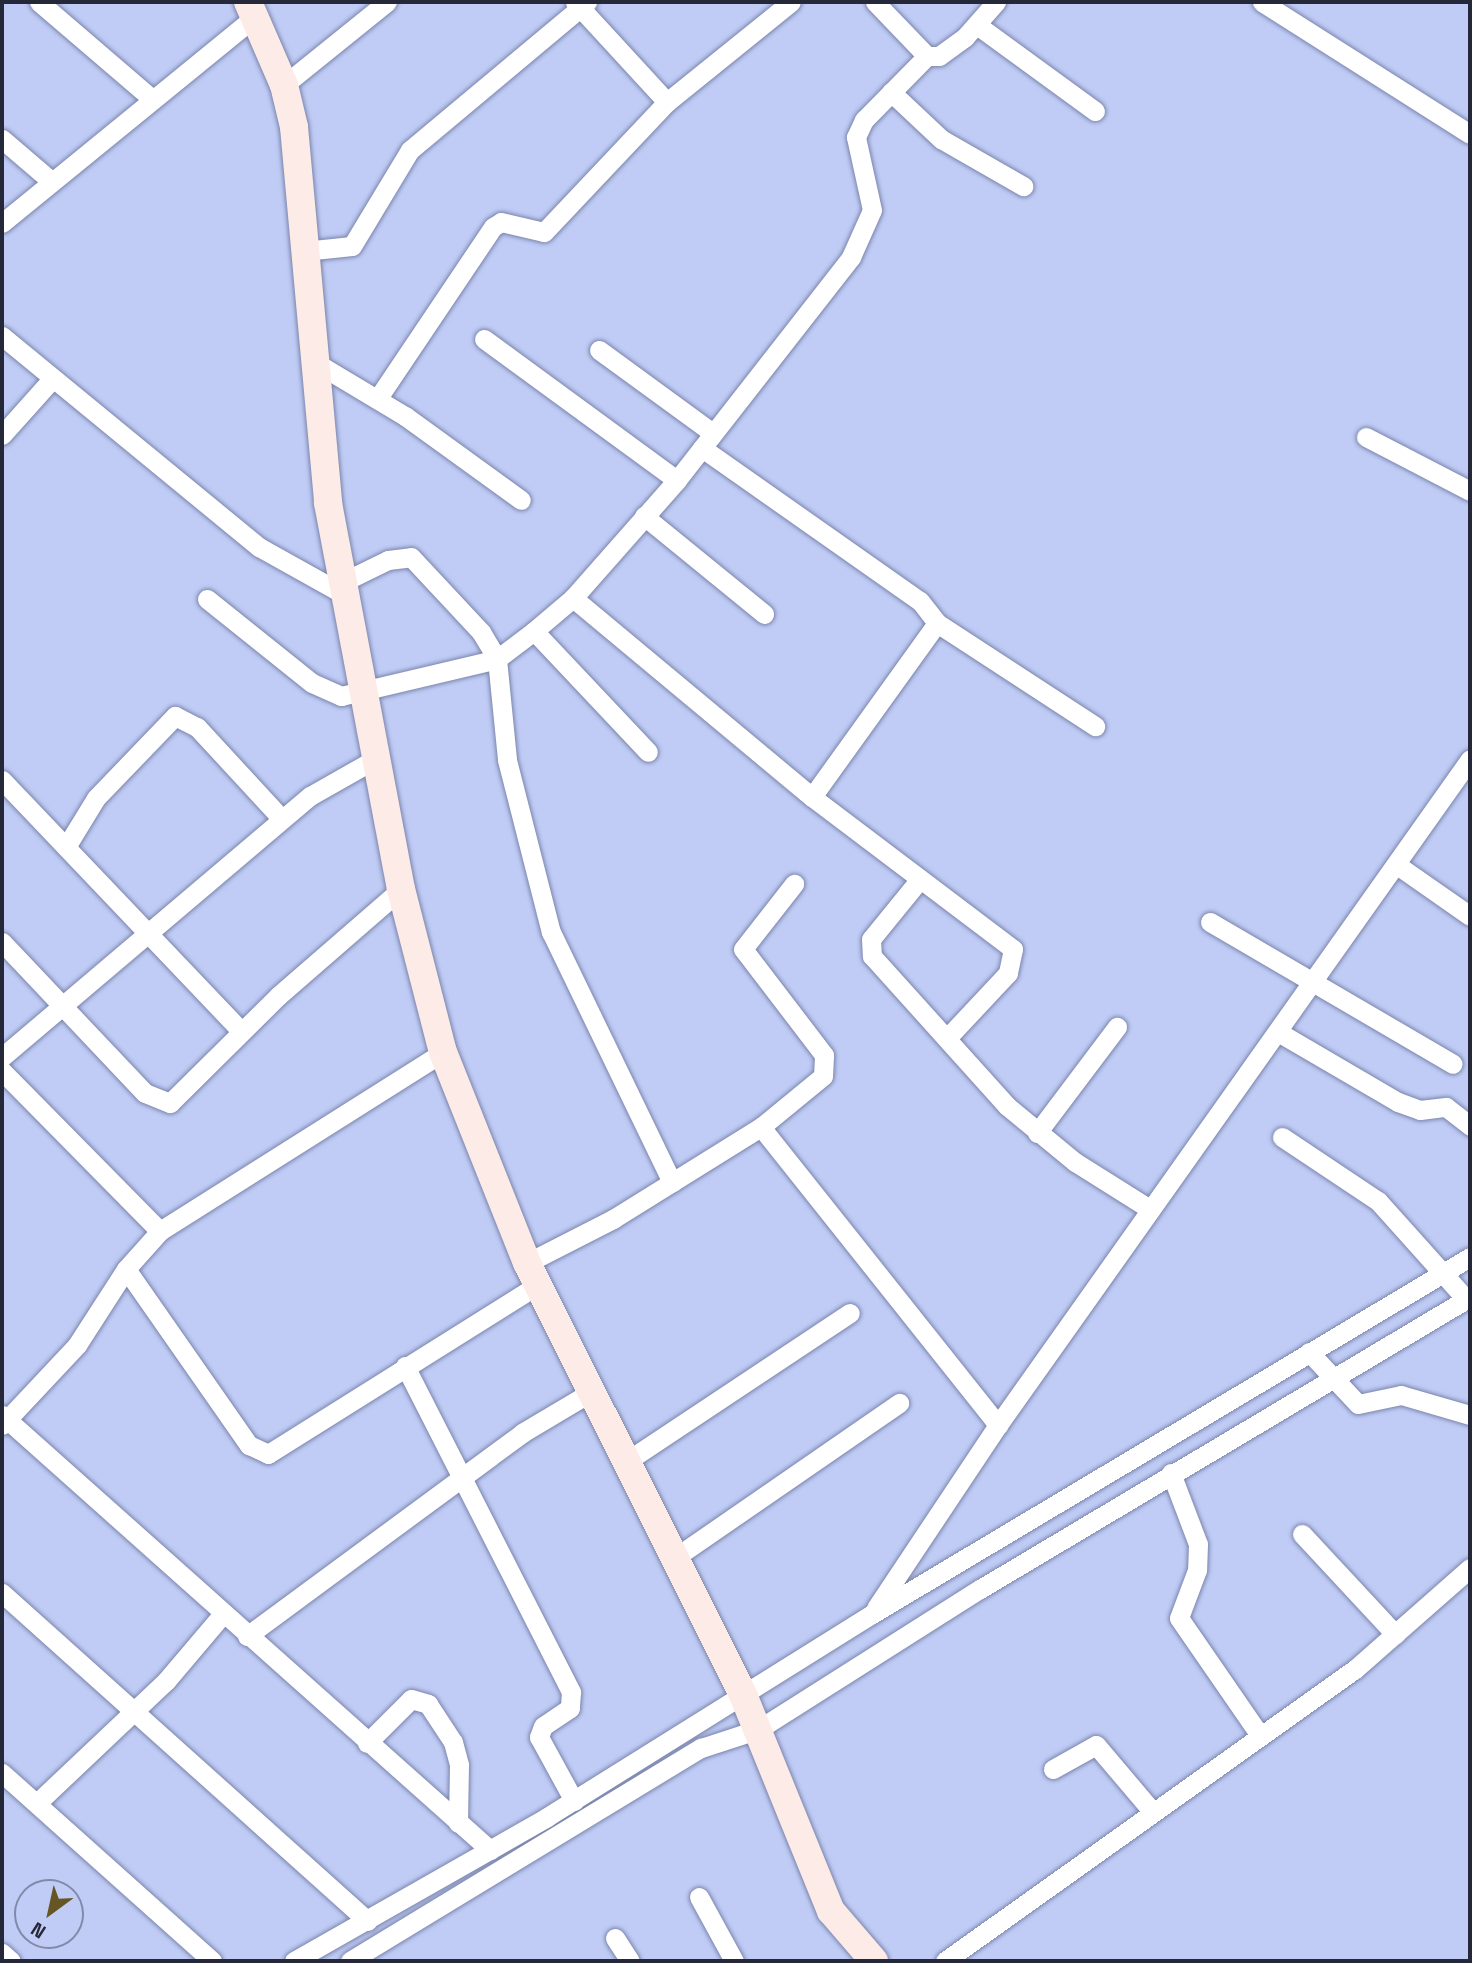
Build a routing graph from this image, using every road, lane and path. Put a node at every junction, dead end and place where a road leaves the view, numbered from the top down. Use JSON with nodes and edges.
{"nodes":[{"id":1,"x":38,"y":2,"type":"edge"},
{"id":2,"x":387,"y":2,"type":"edge"},
{"id":3,"x":791,"y":2,"type":"edge"},
{"id":4,"x":875,"y":2,"type":"edge"},
{"id":5,"x":996,"y":2,"type":"edge"},
{"id":6,"x":1262,"y":2,"type":"edge"},
{"id":7,"x":581,"y":4,"type":"edge"},
{"id":8,"x":252,"y":9,"type":"edge"},
{"id":9,"x":977,"y":25,"type":"junction"},
{"id":10,"x":927,"y":56,"type":"junction"},
{"id":11,"x":284,"y":85,"type":"junction"},
{"id":12,"x":891,"y":92,"type":"junction"},
{"id":13,"x":152,"y":99,"type":"junction"},
{"id":14,"x":667,"y":102,"type":"junction"},
{"id":15,"x":1095,"y":111,"type":"dead end"},
{"id":16,"x":1470,"y":134,"type":"edge"},
{"id":17,"x":2,"y":139,"type":"edge"},
{"id":18,"x":51,"y":181,"type":"junction"},
{"id":19,"x":1023,"y":186,"type":"dead end"},
{"id":20,"x":2,"y":223,"type":"edge"},
{"id":21,"x":304,"y":251,"type":"junction"},
{"id":22,"x":2,"y":336,"type":"edge"},
{"id":23,"x":484,"y":339,"type":"dead end"},
{"id":24,"x":598,"y":350,"type":"dead end"},
{"id":25,"x":313,"y":361,"type":"junction"},
{"id":26,"x":52,"y":379,"type":"junction"},
{"id":27,"x":378,"y":398,"type":"junction"},
{"id":28,"x":2,"y":435,"type":"edge"},
{"id":29,"x":1366,"y":437,"type":"dead end"},
{"id":30,"x":708,"y":440,"type":"junction"},
{"id":31,"x":677,"y":480,"type":"junction"},
{"id":32,"x":1470,"y":491,"type":"edge"},
{"id":33,"x":521,"y":500,"type":"dead end"},
{"id":34,"x":644,"y":516,"type":"junction"},
{"id":35,"x":344,"y":588,"type":"junction"},
{"id":36,"x":573,"y":598,"type":"junction"},
{"id":37,"x":207,"y":599,"type":"dead end"},
{"id":38,"x":764,"y":614,"type":"dead end"},
{"id":39,"x":937,"y":623,"type":"junction"},
{"id":40,"x":534,"y":631,"type":"junction"},
{"id":41,"x":497,"y":659,"type":"junction"},
{"id":42,"x":365,"y":695,"type":"junction"},
{"id":43,"x":1095,"y":726,"type":"dead end"},
{"id":44,"x":648,"y":752,"type":"dead end"},
{"id":45,"x":375,"y":759,"type":"junction"},
{"id":46,"x":1470,"y":759,"type":"edge"},
{"id":47,"x":2,"y":780,"type":"edge"},
{"id":48,"x":812,"y":797,"type":"junction"},
{"id":49,"x":282,"y":819,"type":"junction"},
{"id":50,"x":66,"y":847,"type":"junction"},
{"id":51,"x":1397,"y":864,"type":"junction"},
{"id":52,"x":920,"y":879,"type":"junction"},
{"id":53,"x":794,"y":884,"type":"dead end"},
{"id":54,"x":401,"y":889,"type":"junction"},
{"id":55,"x":1470,"y":916,"type":"edge"},
{"id":56,"x":1210,"y":922,"type":"dead end"},
{"id":57,"x":151,"y":932,"type":"junction"},
{"id":58,"x":2,"y":942,"type":"edge"},
{"id":59,"x":1314,"y":982,"type":"junction"},
{"id":60,"x":62,"y":1008,"type":"junction"},
{"id":61,"x":1117,"y":1027,"type":"dead end"},
{"id":62,"x":241,"y":1031,"type":"junction"},
{"id":63,"x":1279,"y":1032,"type":"junction"},
{"id":64,"x":950,"y":1036,"type":"junction"},
{"id":65,"x":443,"y":1052,"type":"junction"},
{"id":66,"x":2,"y":1057,"type":"edge"},
{"id":67,"x":1453,"y":1064,"type":"dead end"},
{"id":68,"x":2,"y":1071,"type":"edge"},
{"id":69,"x":1470,"y":1126,"type":"edge"},
{"id":70,"x":761,"y":1127,"type":"junction"},
{"id":71,"x":1037,"y":1133,"type":"junction"},
{"id":72,"x":1282,"y":1136,"type":"dead end"},
{"id":73,"x":672,"y":1182,"type":"junction"},
{"id":74,"x":1148,"y":1208,"type":"junction"},
{"id":75,"x":160,"y":1231,"type":"junction"},
{"id":76,"x":1470,"y":1257,"type":"edge"},
{"id":77,"x":126,"y":1269,"type":"junction"},
{"id":78,"x":1447,"y":1271,"type":"junction"},
{"id":79,"x":532,"y":1274,"type":"junction"},
{"id":80,"x":1468,"y":1298,"type":"edge"},
{"id":81,"x":850,"y":1313,"type":"dead end"},
{"id":82,"x":1364,"y":1320,"type":"junction"},
{"id":83,"x":1382,"y":1348,"type":"junction"},
{"id":84,"x":1309,"y":1352,"type":"junction"},
{"id":85,"x":405,"y":1366,"type":"junction"},
{"id":86,"x":1330,"y":1378,"type":"junction"},
{"id":87,"x":589,"y":1393,"type":"junction"},
{"id":88,"x":900,"y":1402,"type":"dead end"},
{"id":89,"x":1470,"y":1415,"type":"edge"},
{"id":90,"x":3,"y":1420,"type":"edge"},
{"id":91,"x":998,"y":1425,"type":"junction"},
{"id":92,"x":1173,"y":1434,"type":"junction"},
{"id":93,"x":1190,"y":1461,"type":"junction"},
{"id":94,"x":624,"y":1463,"type":"junction"},
{"id":95,"x":1171,"y":1473,"type":"junction"},
{"id":96,"x":467,"y":1479,"type":"junction"},
{"id":97,"x":1302,"y":1534,"type":"dead end"},
{"id":98,"x":673,"y":1559,"type":"junction"},
{"id":99,"x":961,"y":1562,"type":"junction"},
{"id":100,"x":1470,"y":1568,"type":"edge"},
{"id":101,"x":979,"y":1589,"type":"junction"},
{"id":102,"x":2,"y":1593,"type":"edge"},
{"id":103,"x":872,"y":1614,"type":"junction"},
{"id":104,"x":222,"y":1615,"type":"junction"},
{"id":105,"x":1395,"y":1634,"type":"junction"},
{"id":106,"x":247,"y":1636,"type":"junction"},
{"id":107,"x":744,"y":1697,"type":"junction"},
{"id":108,"x":135,"y":1713,"type":"junction"},
{"id":109,"x":759,"y":1729,"type":"junction"},
{"id":110,"x":1259,"y":1734,"type":"junction"},
{"id":111,"x":367,"y":1743,"type":"junction"},
{"id":112,"x":1053,"y":1769,"type":"dead end"},
{"id":113,"x":2,"y":1773,"type":"edge"},
{"id":114,"x":574,"y":1801,"type":"junction"},
{"id":115,"x":37,"y":1803,"type":"junction"},
{"id":116,"x":1152,"y":1811,"type":"junction"},
{"id":117,"x":458,"y":1823,"type":"junction"},
{"id":118,"x":490,"y":1850,"type":"junction"},
{"id":119,"x":699,"y":1897,"type":"dead end"},
{"id":120,"x":368,"y":1922,"type":"junction"},
{"id":121,"x":615,"y":1938,"type":"dead end"},
{"id":122,"x":2,"y":1953,"type":"edge"},
{"id":123,"x":11,"y":1961,"type":"edge"},
{"id":124,"x":212,"y":1961,"type":"edge"},
{"id":125,"x":293,"y":1961,"type":"edge"},
{"id":126,"x":349,"y":1961,"type":"edge"},
{"id":127,"x":630,"y":1961,"type":"edge"},
{"id":128,"x":734,"y":1961,"type":"edge"},
{"id":129,"x":874,"y":1961,"type":"edge"},
{"id":130,"x":946,"y":1961,"type":"edge"}],
"edges":[{"from":1,"to":13,"type":"street"},
{"from":2,"to":11,"type":"street"},
{"from":3,"to":14,"type":"street"},
{"from":4,"to":10,"type":"street"},
{"from":5,"to":9,"type":"street"},
{"from":6,"to":16,"type":"street"},
{"from":7,"to":14,"type":"street"},
{"from":7,"to":21,"type":"street"},
{"from":8,"to":11,"type":"street"},
{"from":8,"to":13,"type":"street"},
{"from":9,"to":10,"type":"street"},
{"from":9,"to":15,"type":"street"},
{"from":10,"to":12,"type":"street"},
{"from":11,"to":21,"type":"street"},
{"from":12,"to":19,"type":"street"},
{"from":12,"to":30,"type":"street"},
{"from":13,"to":18,"type":"street"},
{"from":14,"to":27,"type":"street"},
{"from":17,"to":18,"type":"street"},
{"from":18,"to":20,"type":"street"},
{"from":21,"to":25,"type":"street"},
{"from":22,"to":26,"type":"street"},
{"from":23,"to":31,"type":"street"},
{"from":24,"to":30,"type":"street"},
{"from":25,"to":27,"type":"street"},
{"from":25,"to":35,"type":"street"},
{"from":26,"to":28,"type":"street"},
{"from":26,"to":35,"type":"street"},
{"from":27,"to":33,"type":"street"},
{"from":29,"to":32,"type":"street"},
{"from":30,"to":31,"type":"street"},
{"from":30,"to":39,"type":"street"},
{"from":31,"to":34,"type":"street"},
{"from":34,"to":36,"type":"street"},
{"from":34,"to":38,"type":"street"},
{"from":35,"to":41,"type":"street"},
{"from":35,"to":42,"type":"street"},
{"from":36,"to":40,"type":"street"},
{"from":36,"to":48,"type":"street"},
{"from":37,"to":42,"type":"street"},
{"from":39,"to":43,"type":"street"},
{"from":39,"to":48,"type":"street"},
{"from":40,"to":41,"type":"street"},
{"from":40,"to":44,"type":"street"},
{"from":41,"to":42,"type":"street"},
{"from":41,"to":73,"type":"street"},
{"from":42,"to":45,"type":"street"},
{"from":45,"to":49,"type":"street"},
{"from":45,"to":54,"type":"street"},
{"from":46,"to":51,"type":"street"},
{"from":47,"to":50,"type":"street"},
{"from":48,"to":52,"type":"street"},
{"from":49,"to":50,"type":"street"},
{"from":49,"to":57,"type":"street"},
{"from":50,"to":57,"type":"street"},
{"from":51,"to":55,"type":"street"},
{"from":51,"to":59,"type":"street"},
{"from":52,"to":64,"type":"street"},
{"from":52,"to":64,"type":"street"},
{"from":53,"to":70,"type":"street"},
{"from":54,"to":62,"type":"street"},
{"from":54,"to":65,"type":"street"},
{"from":56,"to":59,"type":"street"},
{"from":57,"to":60,"type":"street"},
{"from":57,"to":62,"type":"street"},
{"from":58,"to":60,"type":"street"},
{"from":59,"to":63,"type":"street"},
{"from":59,"to":67,"type":"street"},
{"from":60,"to":62,"type":"street"},
{"from":60,"to":66,"type":"street"},
{"from":61,"to":71,"type":"street"},
{"from":63,"to":69,"type":"street"},
{"from":63,"to":74,"type":"street"},
{"from":64,"to":71,"type":"street"},
{"from":65,"to":75,"type":"street"},
{"from":65,"to":79,"type":"street"},
{"from":68,"to":75,"type":"street"},
{"from":70,"to":73,"type":"street"},
{"from":70,"to":91,"type":"street"},
{"from":71,"to":74,"type":"street"},
{"from":72,"to":78,"type":"street"},
{"from":73,"to":79,"type":"street"},
{"from":74,"to":91,"type":"street"},
{"from":75,"to":77,"type":"street"},
{"from":76,"to":78,"type":"street"},
{"from":77,"to":85,"type":"street"},
{"from":77,"to":90,"type":"street"},
{"from":78,"to":80,"type":"street"},
{"from":78,"to":82,"type":"street"},
{"from":79,"to":85,"type":"street"},
{"from":79,"to":87,"type":"street"},
{"from":80,"to":83,"type":"street"},
{"from":81,"to":94,"type":"street"},
{"from":82,"to":83,"type":"street"},
{"from":82,"to":84,"type":"street"},
{"from":83,"to":86,"type":"street"},
{"from":84,"to":86,"type":"street"},
{"from":84,"to":92,"type":"street"},
{"from":85,"to":96,"type":"street"},
{"from":86,"to":89,"type":"street"},
{"from":86,"to":93,"type":"street"},
{"from":87,"to":94,"type":"street"},
{"from":87,"to":96,"type":"street"},
{"from":88,"to":98,"type":"street"},
{"from":90,"to":104,"type":"street"},
{"from":91,"to":103,"type":"street"},
{"from":92,"to":93,"type":"street"},
{"from":92,"to":99,"type":"street"},
{"from":93,"to":95,"type":"street"},
{"from":94,"to":98,"type":"street"},
{"from":95,"to":101,"type":"street"},
{"from":95,"to":110,"type":"street"},
{"from":96,"to":106,"type":"street"},
{"from":96,"to":114,"type":"street"},
{"from":97,"to":105,"type":"street"},
{"from":98,"to":107,"type":"street"},
{"from":99,"to":101,"type":"street"},
{"from":99,"to":103,"type":"street"},
{"from":100,"to":105,"type":"street"},
{"from":101,"to":109,"type":"street"},
{"from":102,"to":108,"type":"street"},
{"from":103,"to":107,"type":"street"},
{"from":104,"to":106,"type":"street"},
{"from":104,"to":108,"type":"street"},
{"from":105,"to":110,"type":"street"},
{"from":106,"to":111,"type":"street"},
{"from":107,"to":109,"type":"street"},
{"from":107,"to":114,"type":"street"},
{"from":108,"to":115,"type":"street"},
{"from":108,"to":120,"type":"street"},
{"from":109,"to":126,"type":"street"},
{"from":109,"to":129,"type":"street"},
{"from":110,"to":116,"type":"street"},
{"from":111,"to":117,"type":"street"},
{"from":111,"to":117,"type":"street"},
{"from":112,"to":116,"type":"street"},
{"from":113,"to":115,"type":"street"},
{"from":114,"to":118,"type":"street"},
{"from":115,"to":124,"type":"street"},
{"from":116,"to":130,"type":"street"},
{"from":117,"to":118,"type":"street"},
{"from":118,"to":120,"type":"street"},
{"from":119,"to":128,"type":"street"},
{"from":120,"to":125,"type":"street"},
{"from":121,"to":127,"type":"street"},
{"from":122,"to":123,"type":"street"}]}
